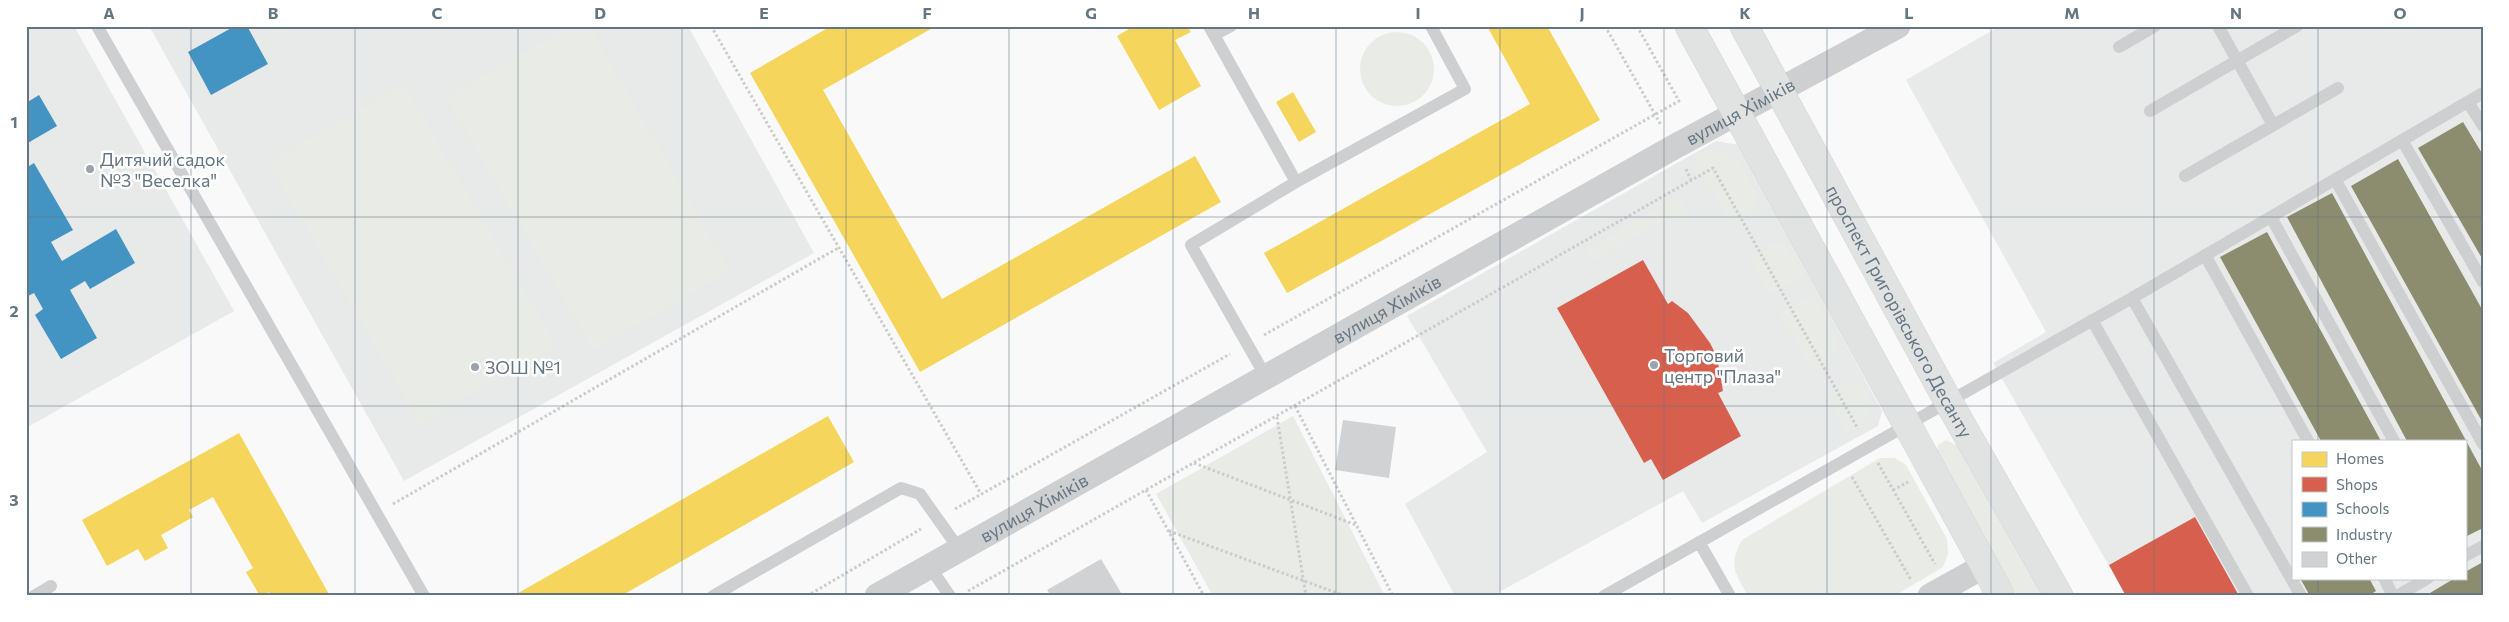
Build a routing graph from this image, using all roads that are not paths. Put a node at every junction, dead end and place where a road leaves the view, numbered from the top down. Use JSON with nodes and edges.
{"nodes":[{"id":1,"x":97,"y":26,"type":"edge"},
{"id":2,"x":1232,"y":26,"type":"edge"},
{"id":3,"x":1431,"y":26,"type":"edge"},
{"id":4,"x":1689,"y":26,"type":"edge"},
{"id":5,"x":1744,"y":26,"type":"edge"},
{"id":6,"x":1898,"y":26,"type":"edge"},
{"id":7,"x":2155,"y":26,"type":"edge"},
{"id":8,"x":2218,"y":26,"type":"edge"},
{"id":9,"x":2297,"y":26,"type":"edge"},
{"id":10,"x":1211,"y":30,"type":"edge"},
{"id":11,"x":2119,"y":47,"type":"dead end"},
{"id":12,"x":2237,"y":60,"type":"junction"},
{"id":13,"x":2338,"y":88,"type":"dead end"},
{"id":14,"x":1779,"y":92,"type":"junction"},
{"id":15,"x":2483,"y":93,"type":"edge"},
{"id":16,"x":2468,"y":102,"type":"junction"},
{"id":17,"x":2150,"y":111,"type":"dead end"},
{"id":18,"x":1736,"y":115,"type":"junction"},
{"id":19,"x":2273,"y":125,"type":"junction"},
{"id":20,"x":2483,"y":126,"type":"edge"},
{"id":21,"x":2402,"y":140,"type":"junction"},
{"id":22,"x":2185,"y":176,"type":"dead end"},
{"id":23,"x":2335,"y":179,"type":"junction"},
{"id":24,"x":1296,"y":182,"type":"junction"},
{"id":25,"x":2271,"y":217,"type":"junction"},
{"id":26,"x":2205,"y":255,"type":"junction"},
{"id":27,"x":2483,"y":282,"type":"edge"},
{"id":28,"x":2132,"y":298,"type":"junction"},
{"id":29,"x":2092,"y":320,"type":"junction"},
{"id":30,"x":1266,"y":377,"type":"junction"},
{"id":31,"x":1948,"y":401,"type":"junction"},
{"id":32,"x":1906,"y":424,"type":"junction"},
{"id":33,"x":2307,"y":440,"type":"edge"},
{"id":34,"x":2393,"y":440,"type":"edge"},
{"id":35,"x":2483,"y":444,"type":"edge"},
{"id":36,"x":1699,"y":542,"type":"junction"},
{"id":37,"x":2483,"y":546,"type":"edge"},
{"id":38,"x":959,"y":548,"type":"junction"},
{"id":39,"x":2466,"y":555,"type":"edge"},
{"id":40,"x":929,"y":566,"type":"junction"},
{"id":41,"x":1984,"y":566,"type":"junction"},
{"id":42,"x":2385,"y":580,"type":"edge"},
{"id":43,"x":2425,"y":580,"type":"edge"},
{"id":44,"x":51,"y":586,"type":"dead end"},
{"id":45,"x":1931,"y":590,"type":"edge"},
{"id":46,"x":34,"y":596,"type":"edge"},
{"id":47,"x":424,"y":596,"type":"edge"},
{"id":48,"x":713,"y":596,"type":"edge"},
{"id":49,"x":877,"y":596,"type":"edge"},
{"id":50,"x":950,"y":596,"type":"edge"},
{"id":51,"x":1604,"y":596,"type":"edge"},
{"id":52,"x":1730,"y":596,"type":"edge"},
{"id":53,"x":2000,"y":596,"type":"edge"},
{"id":54,"x":2058,"y":596,"type":"edge"},
{"id":55,"x":2248,"y":596,"type":"edge"},
{"id":56,"x":2301,"y":596,"type":"edge"},
{"id":57,"x":2393,"y":596,"type":"edge"},
{"id":58,"x":2398,"y":596,"type":"edge"}],
"edges":[{"from":1,"to":47,"type":"lane"},
{"from":2,"to":10,"type":"lane"},
{"from":3,"to":24,"type":"lane"},
{"from":4,"to":18,"type":"street"},
{"from":5,"to":14,"type":"street","name":"проспект Григорівського Десанту"},
{"from":6,"to":14,"type":"street","name":"вулиця Хіміків"},
{"from":7,"to":11,"type":"lane"},
{"from":8,"to":12,"type":"lane"},
{"from":9,"to":12,"type":"lane"},
{"from":10,"to":24,"type":"lane"},
{"from":12,"to":17,"type":"lane"},
{"from":12,"to":19,"type":"lane"},
{"from":13,"to":19,"type":"lane"},
{"from":14,"to":18,"type":"street","name":"вулиця Хіміків"},
{"from":14,"to":31,"type":"street","name":"проспект Григорівського Десанту"},
{"from":15,"to":16,"type":"lane"},
{"from":16,"to":20,"type":"lane"},
{"from":16,"to":21,"type":"lane"},
{"from":18,"to":30,"type":"street","name":"вулиця Хіміків"},
{"from":18,"to":32,"type":"street"},
{"from":19,"to":22,"type":"lane"},
{"from":21,"to":23,"type":"lane"},
{"from":21,"to":27,"type":"lane"},
{"from":23,"to":25,"type":"lane"},
{"from":23,"to":35,"type":"lane"},
{"from":24,"to":30,"type":"lane"},
{"from":25,"to":26,"type":"lane"},
{"from":25,"to":34,"type":"lane"},
{"from":26,"to":28,"type":"lane"},
{"from":26,"to":33,"type":"lane"},
{"from":28,"to":29,"type":"lane"},
{"from":28,"to":56,"type":"lane"},
{"from":29,"to":31,"type":"lane"},
{"from":29,"to":55,"type":"lane"},
{"from":30,"to":38,"type":"street","name":"вулиця Хіміків"},
{"from":31,"to":32,"type":"lane"},
{"from":31,"to":54,"type":"street","name":"проспект Григорівського Десанту"},
{"from":32,"to":36,"type":"lane"},
{"from":32,"to":41,"type":"street"},
{"from":36,"to":51,"type":"lane"},
{"from":36,"to":52,"type":"lane"},
{"from":37,"to":39,"type":"lane"},
{"from":38,"to":40,"type":"street","name":"вулиця Хіміків"},
{"from":38,"to":48,"type":"lane"},
{"from":40,"to":49,"type":"street","name":"вулиця Хіміків"},
{"from":40,"to":50,"type":"lane"},
{"from":41,"to":45,"type":"street"},
{"from":41,"to":53,"type":"street"},
{"from":42,"to":57,"type":"lane"},
{"from":43,"to":58,"type":"lane"},
{"from":44,"to":46,"type":"lane"}]}
